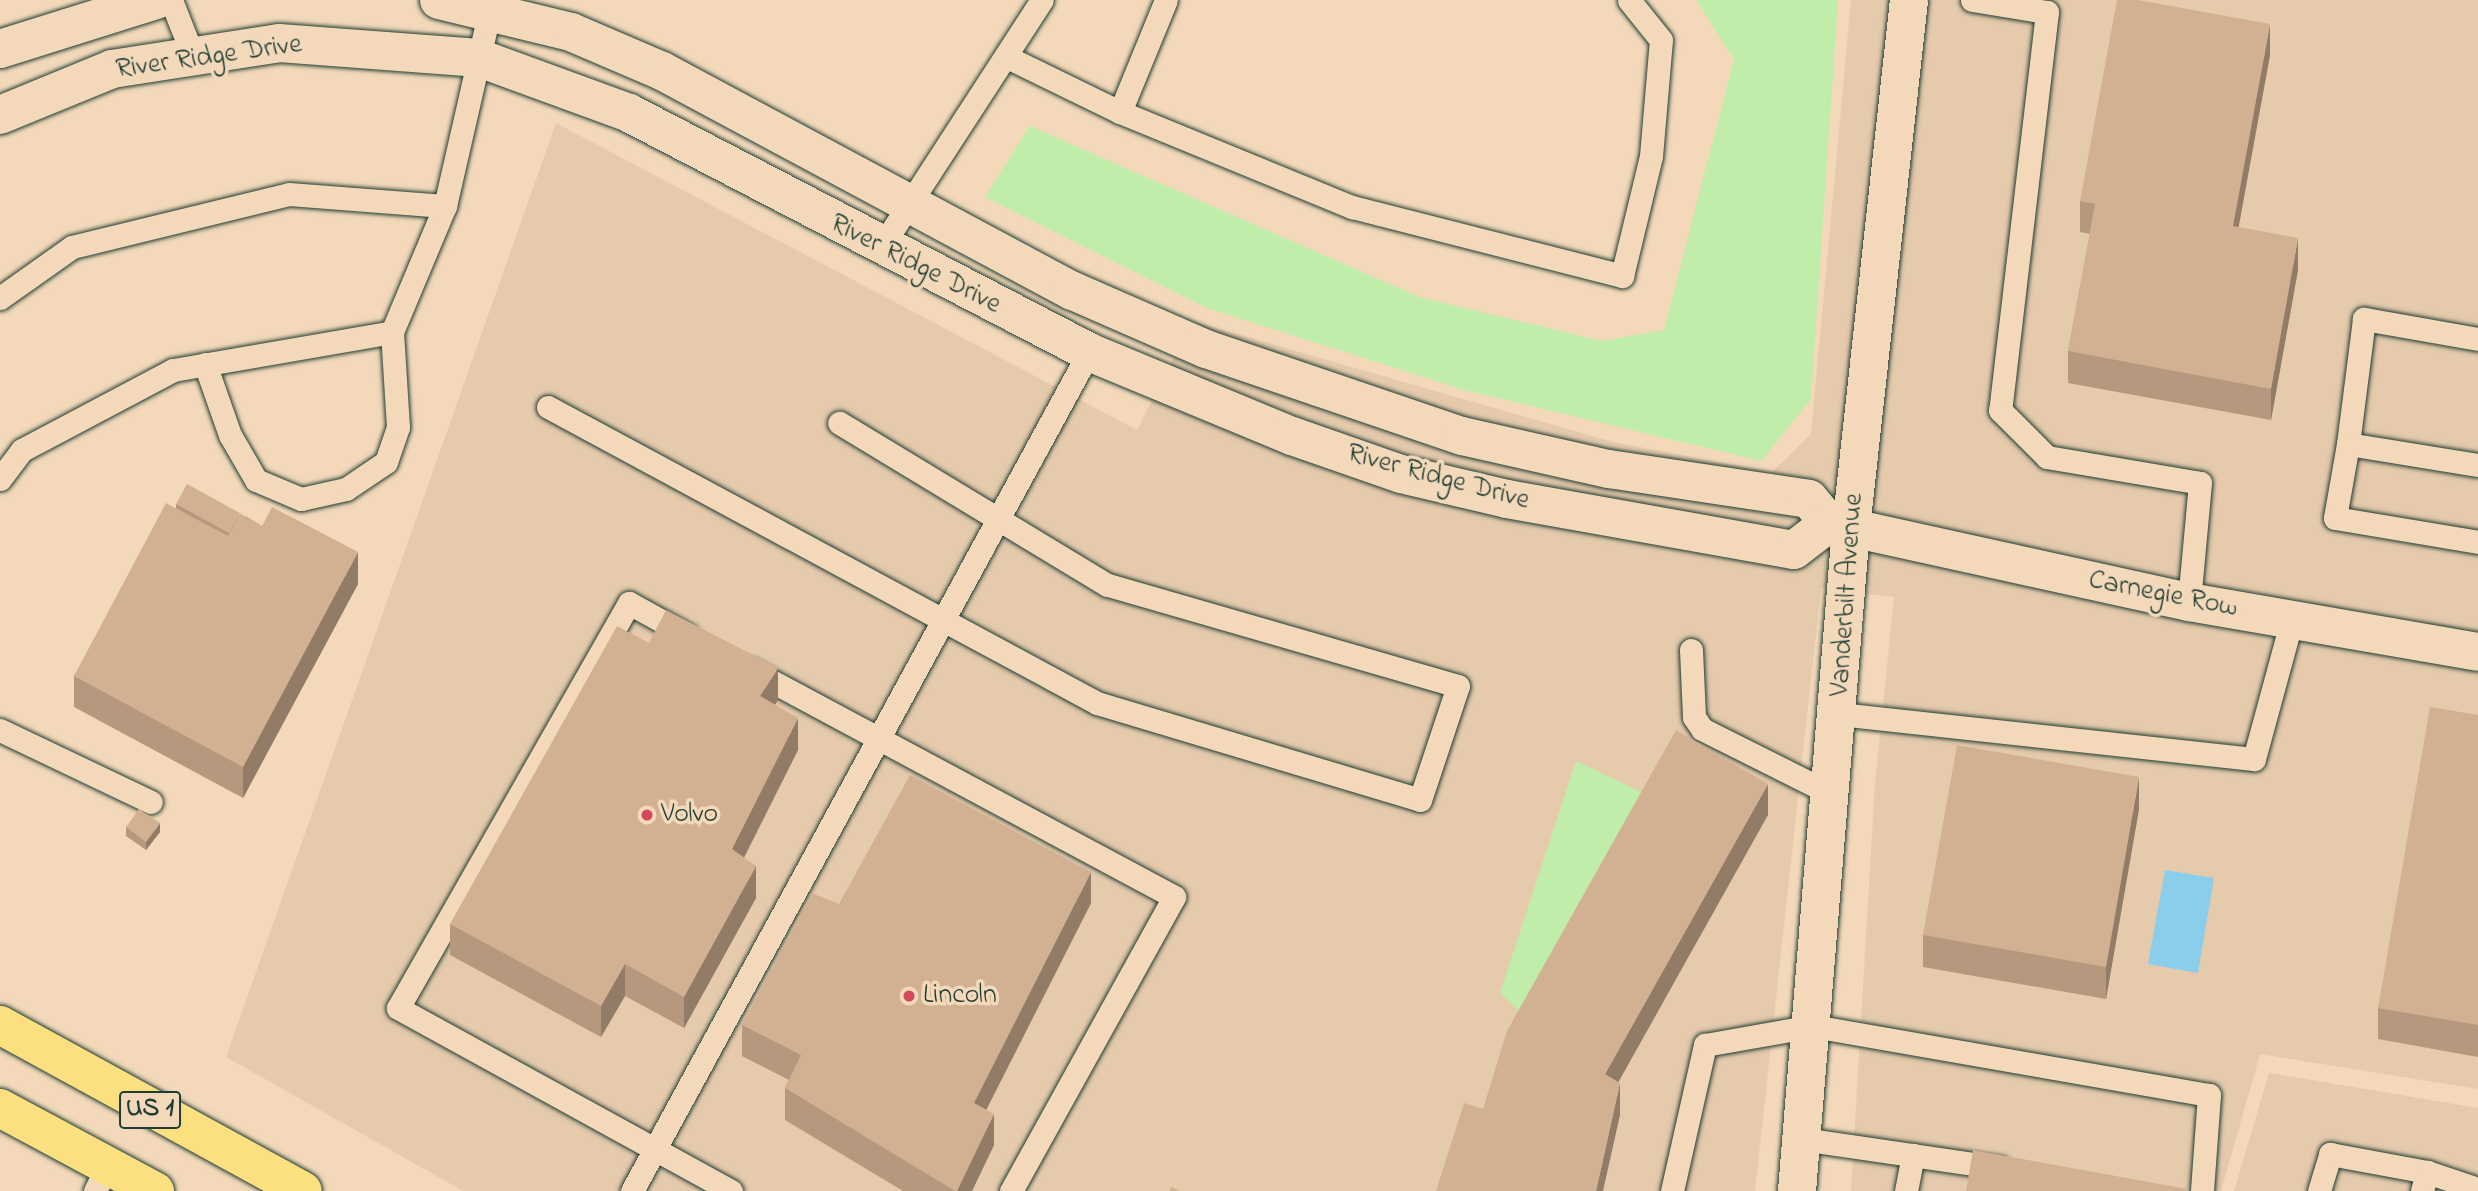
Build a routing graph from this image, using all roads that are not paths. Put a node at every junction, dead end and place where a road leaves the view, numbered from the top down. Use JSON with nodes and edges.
{"nodes":[{"id":1,"x":156,"y":0,"type":"edge"},
{"id":2,"x":171,"y":0,"type":"edge"},
{"id":3,"x":439,"y":0,"type":"edge"},
{"id":4,"x":1042,"y":0,"type":"edge"},
{"id":5,"x":1166,"y":0,"type":"edge"},
{"id":6,"x":1629,"y":0,"type":"edge"},
{"id":7,"x":1909,"y":0,"type":"edge"},
{"id":8,"x":1972,"y":0,"type":"edge"},
{"id":9,"x":490,"y":9,"type":"junction"},
{"id":10,"x":0,"y":49,"type":"edge"},
{"id":11,"x":193,"y":56,"type":"junction"},
{"id":12,"x":1007,"y":57,"type":"junction"},
{"id":13,"x":479,"y":58,"type":"junction"},
{"id":14,"x":1120,"y":111,"type":"junction"},
{"id":15,"x":0,"y":115,"type":"edge"},
{"id":16,"x":445,"y":206,"type":"junction"},
{"id":17,"x":906,"y":207,"type":"junction"},
{"id":18,"x":880,"y":248,"type":"junction"},
{"id":19,"x":0,"y":298,"type":"edge"},
{"id":20,"x":392,"y":332,"type":"junction"},
{"id":21,"x":2478,"y":339,"type":"edge"},
{"id":22,"x":1088,"y":352,"type":"junction"},
{"id":23,"x":205,"y":364,"type":"junction"},
{"id":24,"x":548,"y":407,"type":"dead end"},
{"id":25,"x":839,"y":423,"type":"dead end"},
{"id":26,"x":2348,"y":444,"type":"junction"},
{"id":27,"x":2478,"y":465,"type":"edge"},
{"id":28,"x":0,"y":479,"type":"edge"},
{"id":29,"x":1001,"y":520,"type":"junction"},
{"id":30,"x":1840,"y":526,"type":"junction"},
{"id":31,"x":2478,"y":542,"type":"edge"},
{"id":32,"x":2189,"y":602,"type":"junction"},
{"id":33,"x":2292,"y":619,"type":"junction"},
{"id":34,"x":944,"y":625,"type":"junction"},
{"id":35,"x":1691,"y":650,"type":"dead end"},
{"id":36,"x":2478,"y":652,"type":"edge"},
{"id":37,"x":1839,"y":713,"type":"junction"},
{"id":38,"x":0,"y":730,"type":"edge"},
{"id":39,"x":880,"y":740,"type":"junction"},
{"id":40,"x":1832,"y":794,"type":"junction"},
{"id":41,"x":151,"y":802,"type":"dead end"},
{"id":42,"x":0,"y":1025,"type":"edge"},
{"id":43,"x":1813,"y":1026,"type":"junction"},
{"id":44,"x":0,"y":1108,"type":"edge"},
{"id":45,"x":1802,"y":1139,"type":"junction"},
{"id":46,"x":656,"y":1147,"type":"junction"},
{"id":47,"x":1913,"y":1155,"type":"junction"},
{"id":48,"x":2023,"y":1171,"type":"edge"},
{"id":49,"x":101,"y":1178,"type":"edge"},
{"id":50,"x":2425,"y":1182,"type":"edge"},
{"id":51,"x":2478,"y":1189,"type":"edge"},
{"id":52,"x":155,"y":1191,"type":"edge"},
{"id":53,"x":303,"y":1191,"type":"edge"},
{"id":54,"x":632,"y":1191,"type":"edge"},
{"id":55,"x":731,"y":1191,"type":"edge"},
{"id":56,"x":1011,"y":1191,"type":"edge"},
{"id":57,"x":1672,"y":1191,"type":"edge"},
{"id":58,"x":1797,"y":1191,"type":"edge"},
{"id":59,"x":1906,"y":1191,"type":"edge"},
{"id":60,"x":2202,"y":1191,"type":"edge"},
{"id":61,"x":2319,"y":1191,"type":"edge"}],
"edges":[{"from":1,"to":10,"type":"street","name":"River Ridge Drive"},
{"from":2,"to":11,"type":"lane"},
{"from":3,"to":9,"type":"street","name":"River Ridge Drive"},
{"from":4,"to":12,"type":"lane"},
{"from":5,"to":14,"type":"lane"},
{"from":6,"to":14,"type":"lane"},
{"from":7,"to":30,"type":"street","name":"Vanderbilt Avenue"},
{"from":8,"to":32,"type":"lane"},
{"from":9,"to":13,"type":"lane"},
{"from":9,"to":17,"type":"street","name":"River Ridge Drive"},
{"from":11,"to":13,"type":"street","name":"River Ridge Drive"},
{"from":11,"to":15,"type":"street","name":"River Ridge Drive"},
{"from":12,"to":14,"type":"lane"},
{"from":12,"to":17,"type":"lane"},
{"from":13,"to":16,"type":"lane"},
{"from":13,"to":18,"type":"street","name":"River Ridge Drive"},
{"from":16,"to":19,"type":"lane"},
{"from":16,"to":20,"type":"lane"},
{"from":17,"to":18,"type":"lane"},
{"from":17,"to":30,"type":"street","name":"River Ridge Drive"},
{"from":18,"to":22,"type":"street","name":"River Ridge Drive"},
{"from":20,"to":23,"type":"lane"},
{"from":20,"to":23,"type":"lane"},
{"from":21,"to":26,"type":"lane"},
{"from":22,"to":29,"type":"lane"},
{"from":22,"to":30,"type":"street","name":"River Ridge Drive"},
{"from":23,"to":28,"type":"lane"},
{"from":24,"to":34,"type":"lane"},
{"from":25,"to":29,"type":"lane"},
{"from":26,"to":27,"type":"lane"},
{"from":26,"to":31,"type":"lane"},
{"from":29,"to":34,"type":"lane"},
{"from":29,"to":34,"type":"lane"},
{"from":30,"to":32,"type":"street","name":"Carnegie Row"},
{"from":30,"to":37,"type":"street","name":"Vanderbilt Avenue"},
{"from":32,"to":33,"type":"street","name":"Carnegie Row"},
{"from":33,"to":36,"type":"street","name":"Carnegie Row"},
{"from":33,"to":37,"type":"lane"},
{"from":34,"to":39,"type":"lane"},
{"from":35,"to":40,"type":"lane"},
{"from":37,"to":40,"type":"street","name":"Vanderbilt Avenue"},
{"from":38,"to":41,"type":"lane"},
{"from":39,"to":46,"type":"lane"},
{"from":39,"to":46,"type":"lane"},
{"from":39,"to":56,"type":"lane"},
{"from":40,"to":43,"type":"street","name":"Vanderbilt Avenue"},
{"from":42,"to":53,"type":"main road","number":"US 1"},
{"from":43,"to":45,"type":"street","name":"Vanderbilt Avenue"},
{"from":43,"to":57,"type":"lane"},
{"from":43,"to":60,"type":"lane"},
{"from":44,"to":49,"type":"main road","number":"US 1"},
{"from":45,"to":47,"type":"lane"},
{"from":45,"to":58,"type":"street","name":"Vanderbilt Avenue"},
{"from":46,"to":54,"type":"lane"},
{"from":46,"to":55,"type":"lane"},
{"from":47,"to":48,"type":"lane"},
{"from":47,"to":59,"type":"lane"},
{"from":49,"to":52,"type":"main road","number":"US 1"},
{"from":50,"to":51,"type":"lane"},
{"from":50,"to":61,"type":"lane"}]}
